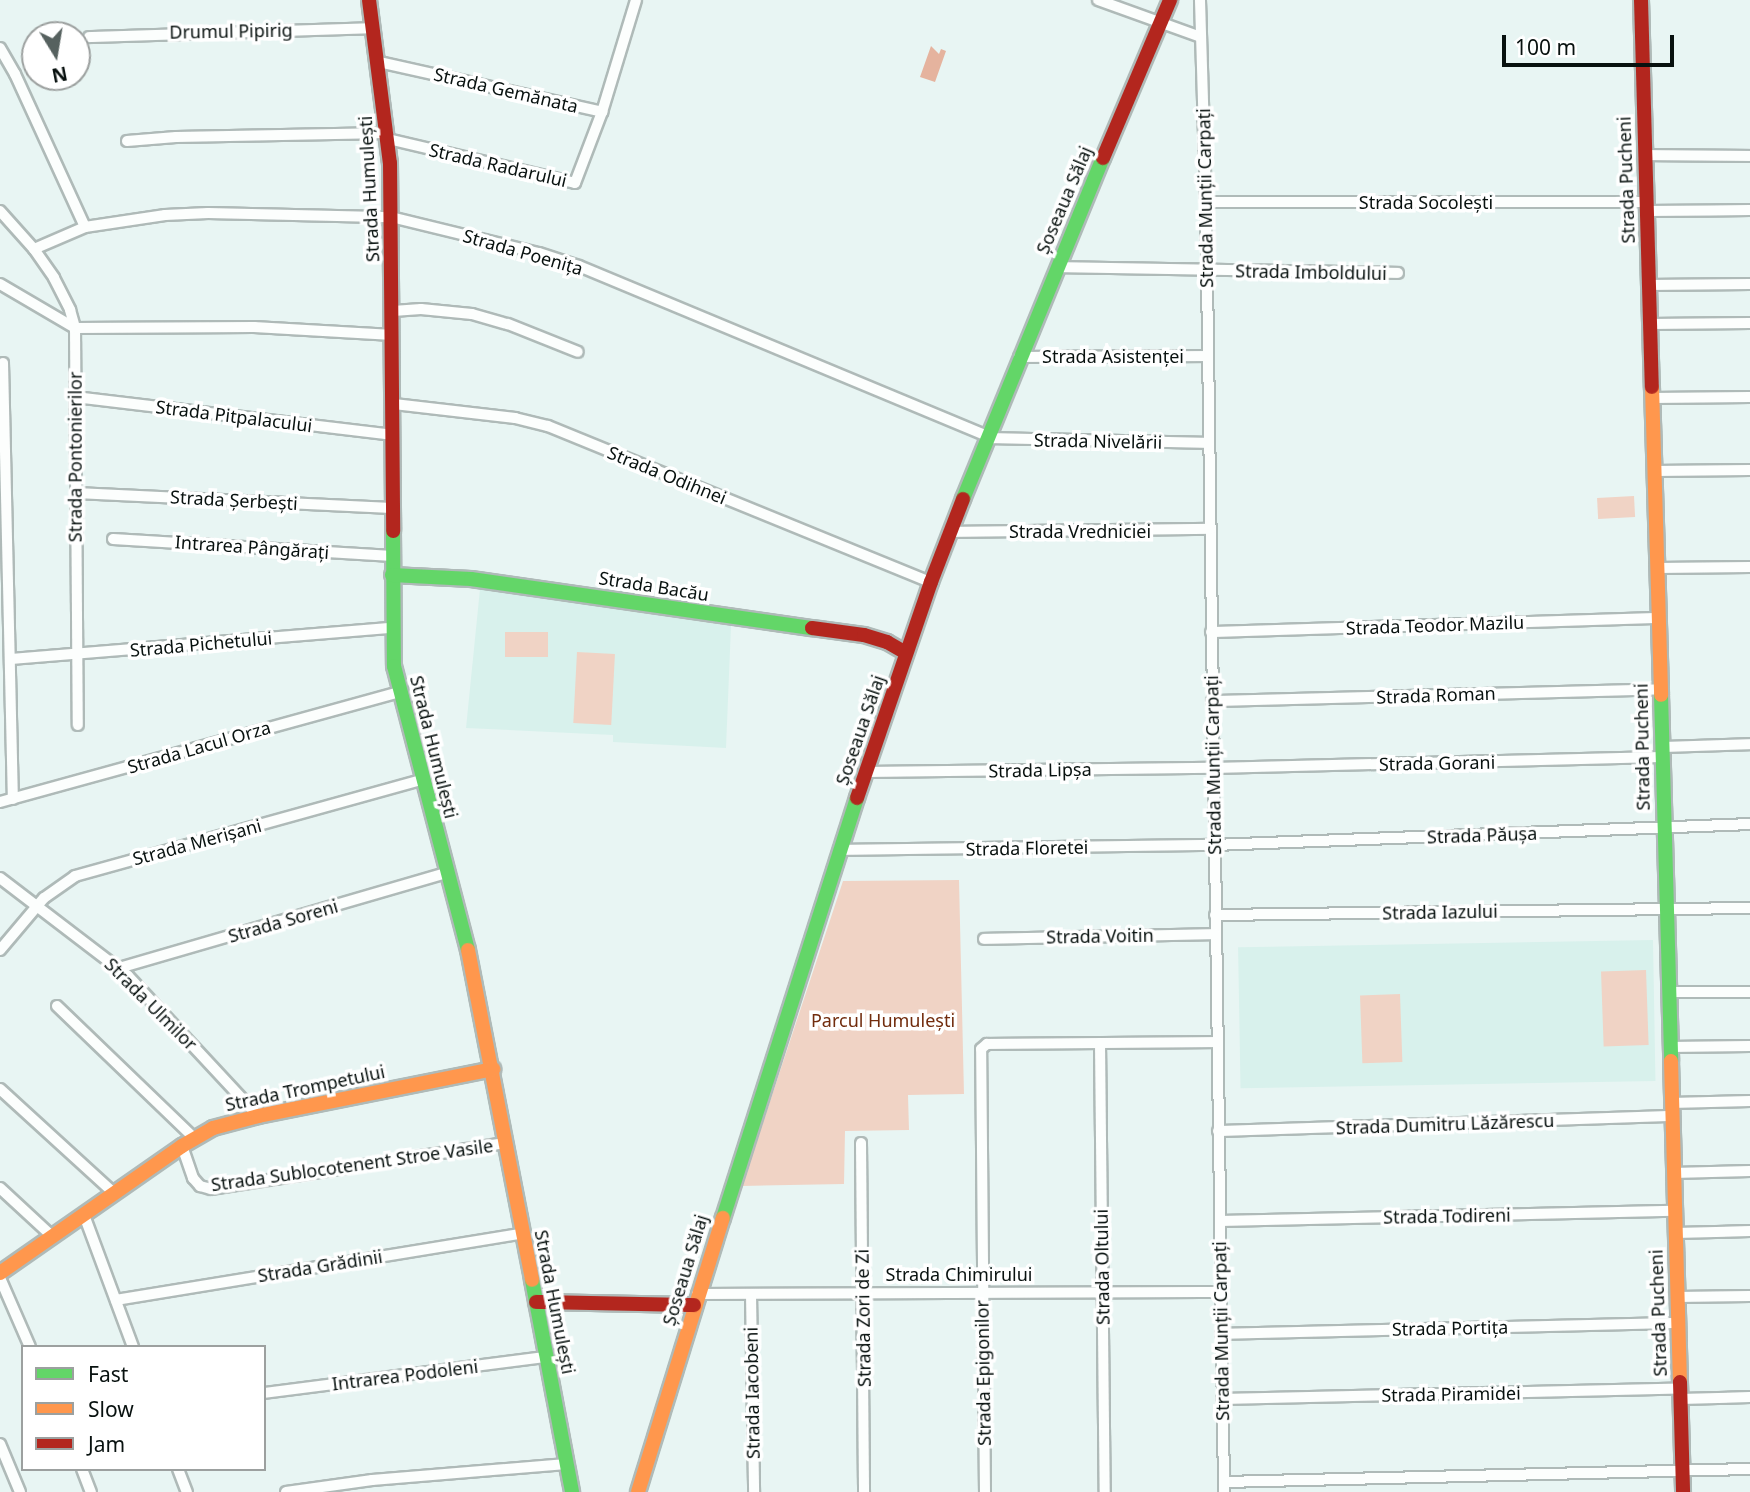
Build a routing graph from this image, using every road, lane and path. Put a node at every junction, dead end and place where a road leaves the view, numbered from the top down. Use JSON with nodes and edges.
{"nodes":[{"id":1,"x":369,"y":0,"type":"edge"},
{"id":2,"x":636,"y":0,"type":"edge"},
{"id":3,"x":1098,"y":0,"type":"edge"},
{"id":4,"x":1170,"y":0,"type":"edge"},
{"id":5,"x":1200,"y":0,"type":"edge"},
{"id":6,"x":1641,"y":0,"type":"edge"},
{"id":7,"x":1160,"y":23,"type":"junction"},
{"id":8,"x":373,"y":27,"type":"junction"},
{"id":9,"x":91,"y":37,"type":"edge"},
{"id":10,"x":1201,"y":37,"type":"junction"},
{"id":11,"x":0,"y":48,"type":"edge"},
{"id":12,"x":379,"y":62,"type":"junction"},
{"id":13,"x":602,"y":111,"type":"junction"},
{"id":14,"x":388,"y":136,"type":"junction"},
{"id":15,"x":127,"y":141,"type":"dead end"},
{"id":16,"x":1644,"y":155,"type":"junction"},
{"id":17,"x":1750,"y":156,"type":"edge"},
{"id":18,"x":1206,"y":202,"type":"junction"},
{"id":19,"x":1645,"y":207,"type":"junction"},
{"id":20,"x":1750,"y":210,"type":"edge"},
{"id":21,"x":0,"y":211,"type":"edge"},
{"id":22,"x":391,"y":217,"type":"junction"},
{"id":23,"x":85,"y":227,"type":"junction"},
{"id":24,"x":34,"y":249,"type":"junction"},
{"id":25,"x":1057,"y":267,"type":"junction"},
{"id":26,"x":1207,"y":270,"type":"junction"},
{"id":27,"x":1398,"y":273,"type":"dead end"},
{"id":28,"x":0,"y":284,"type":"edge"},
{"id":29,"x":1750,"y":284,"type":"edge"},
{"id":30,"x":1648,"y":285,"type":"junction"},
{"id":31,"x":393,"y":311,"type":"junction"},
{"id":32,"x":1750,"y":323,"type":"edge"},
{"id":33,"x":1650,"y":324,"type":"junction"},
{"id":34,"x":75,"y":328,"type":"junction"},
{"id":35,"x":393,"y":335,"type":"junction"},
{"id":36,"x":578,"y":352,"type":"dead end"},
{"id":37,"x":1208,"y":356,"type":"junction"},
{"id":38,"x":1019,"y":357,"type":"junction"},
{"id":39,"x":3,"y":363,"type":"dead end"},
{"id":40,"x":75,"y":397,"type":"junction"},
{"id":41,"x":1750,"y":397,"type":"edge"},
{"id":42,"x":1652,"y":398,"type":"junction"},
{"id":43,"x":394,"y":404,"type":"junction"},
{"id":44,"x":394,"y":435,"type":"junction"},
{"id":45,"x":987,"y":436,"type":"junction"},
{"id":46,"x":1209,"y":443,"type":"junction"},
{"id":47,"x":1750,"y":470,"type":"edge"},
{"id":48,"x":1654,"y":471,"type":"junction"},
{"id":49,"x":76,"y":493,"type":"junction"},
{"id":50,"x":392,"y":508,"type":"junction"},
{"id":51,"x":1210,"y":529,"type":"junction"},
{"id":52,"x":949,"y":532,"type":"junction"},
{"id":53,"x":113,"y":538,"type":"dead end"},
{"id":54,"x":392,"y":556,"type":"junction"},
{"id":55,"x":1750,"y":567,"type":"edge"},
{"id":56,"x":1657,"y":568,"type":"junction"},
{"id":57,"x":392,"y":575,"type":"junction"},
{"id":58,"x":931,"y":582,"type":"junction"},
{"id":59,"x":1658,"y":618,"type":"junction"},
{"id":60,"x":392,"y":628,"type":"junction"},
{"id":61,"x":1211,"y":632,"type":"junction"},
{"id":62,"x":906,"y":653,"type":"junction"},
{"id":63,"x":76,"y":654,"type":"junction"},
{"id":64,"x":10,"y":659,"type":"junction"},
{"id":65,"x":1659,"y":689,"type":"junction"},
{"id":66,"x":398,"y":692,"type":"junction"},
{"id":67,"x":1212,"y":701,"type":"junction"},
{"id":68,"x":79,"y":726,"type":"dead end"},
{"id":69,"x":1750,"y":744,"type":"edge"},
{"id":70,"x":1661,"y":752,"type":"junction"},
{"id":71,"x":1213,"y":768,"type":"junction"},
{"id":72,"x":866,"y":772,"type":"junction"},
{"id":73,"x":422,"y":780,"type":"junction"},
{"id":74,"x":13,"y":799,"type":"junction"},
{"id":75,"x":0,"y":802,"type":"edge"},
{"id":76,"x":1750,"y":824,"type":"edge"},
{"id":77,"x":1663,"y":828,"type":"junction"},
{"id":78,"x":1214,"y":845,"type":"junction"},
{"id":79,"x":839,"y":850,"type":"junction"},
{"id":80,"x":447,"y":873,"type":"junction"},
{"id":81,"x":0,"y":878,"type":"edge"},
{"id":82,"x":36,"y":906,"type":"junction"},
{"id":83,"x":1666,"y":908,"type":"junction"},
{"id":84,"x":1750,"y":908,"type":"edge"},
{"id":85,"x":1215,"y":915,"type":"junction"},
{"id":86,"x":1215,"y":934,"type":"junction"},
{"id":87,"x":984,"y":939,"type":"dead end"},
{"id":88,"x":0,"y":950,"type":"edge"},
{"id":89,"x":119,"y":968,"type":"junction"},
{"id":90,"x":1668,"y":992,"type":"junction"},
{"id":91,"x":1750,"y":992,"type":"edge"},
{"id":92,"x":57,"y":1006,"type":"dead end"},
{"id":93,"x":1217,"y":1042,"type":"junction"},
{"id":94,"x":1100,"y":1043,"type":"junction"},
{"id":95,"x":1750,"y":1046,"type":"edge"},
{"id":96,"x":1669,"y":1047,"type":"junction"},
{"id":97,"x":493,"y":1069,"type":"junction"},
{"id":98,"x":0,"y":1089,"type":"edge"},
{"id":99,"x":1750,"y":1101,"type":"edge"},
{"id":100,"x":1671,"y":1110,"type":"junction"},
{"id":101,"x":258,"y":1116,"type":"junction"},
{"id":102,"x":1218,"y":1131,"type":"junction"},
{"id":103,"x":188,"y":1142,"type":"junction"},
{"id":104,"x":506,"y":1143,"type":"junction"},
{"id":105,"x":861,"y":1143,"type":"dead end"},
{"id":106,"x":1750,"y":1171,"type":"edge"},
{"id":107,"x":1673,"y":1173,"type":"junction"},
{"id":108,"x":0,"y":1188,"type":"edge"},
{"id":109,"x":114,"y":1193,"type":"junction"},
{"id":110,"x":1674,"y":1211,"type":"junction"},
{"id":111,"x":84,"y":1215,"type":"junction"},
{"id":112,"x":1220,"y":1221,"type":"junction"},
{"id":113,"x":1750,"y":1231,"type":"edge"},
{"id":114,"x":523,"y":1233,"type":"junction"},
{"id":115,"x":1675,"y":1233,"type":"junction"},
{"id":116,"x":53,"y":1237,"type":"junction"},
{"id":117,"x":0,"y":1276,"type":"edge"},
{"id":118,"x":1221,"y":1292,"type":"junction"},
{"id":119,"x":862,"y":1293,"type":"junction"},
{"id":120,"x":1102,"y":1293,"type":"junction"},
{"id":121,"x":751,"y":1294,"type":"junction"},
{"id":122,"x":982,"y":1294,"type":"junction"},
{"id":123,"x":1750,"y":1296,"type":"edge"},
{"id":124,"x":1677,"y":1297,"type":"junction"},
{"id":125,"x":696,"y":1299,"type":"junction"},
{"id":126,"x":116,"y":1300,"type":"junction"},
{"id":127,"x":536,"y":1302,"type":"junction"},
{"id":128,"x":1678,"y":1323,"type":"junction"},
{"id":129,"x":1221,"y":1334,"type":"junction"},
{"id":130,"x":29,"y":1345,"type":"edge"},
{"id":131,"x":132,"y":1345,"type":"edge"},
{"id":132,"x":546,"y":1357,"type":"junction"},
{"id":133,"x":266,"y":1393,"type":"edge"},
{"id":134,"x":1680,"y":1394,"type":"junction"},
{"id":135,"x":1750,"y":1397,"type":"edge"},
{"id":136,"x":1222,"y":1399,"type":"junction"},
{"id":137,"x":0,"y":1444,"type":"edge"},
{"id":138,"x":566,"y":1464,"type":"junction"},
{"id":139,"x":1750,"y":1469,"type":"edge"},
{"id":140,"x":83,"y":1471,"type":"edge"},
{"id":141,"x":179,"y":1471,"type":"edge"},
{"id":142,"x":1682,"y":1471,"type":"junction"},
{"id":143,"x":1224,"y":1487,"type":"edge"},
{"id":144,"x":20,"y":1492,"type":"edge"},
{"id":145,"x":91,"y":1492,"type":"edge"},
{"id":146,"x":187,"y":1492,"type":"edge"},
{"id":147,"x":286,"y":1492,"type":"edge"},
{"id":148,"x":572,"y":1492,"type":"edge"},
{"id":149,"x":638,"y":1492,"type":"edge"},
{"id":150,"x":754,"y":1492,"type":"edge"},
{"id":151,"x":864,"y":1492,"type":"edge"},
{"id":152,"x":985,"y":1492,"type":"edge"},
{"id":153,"x":1105,"y":1492,"type":"edge"},
{"id":154,"x":1683,"y":1492,"type":"edge"}],
"edges":[{"from":1,"to":8,"type":"street","name":"Strada Humulești"},
{"from":2,"to":13,"type":"street","name":"Strada Gemănata"},
{"from":3,"to":7,"type":"street"},
{"from":4,"to":7,"type":"street","name":"Șoseaua Sălaj"},
{"from":5,"to":10,"type":"street","name":"Strada Munții Carpați"},
{"from":6,"to":16,"type":"street","name":"Strada Pucheni"},
{"from":7,"to":10,"type":"street"},
{"from":7,"to":25,"type":"street","name":"Șoseaua Sălaj"},
{"from":8,"to":9,"type":"street","name":"Drumul Pipirig"},
{"from":8,"to":12,"type":"street","name":"Strada Humulești"},
{"from":10,"to":18,"type":"street","name":"Strada Munții Carpați"},
{"from":11,"to":23,"type":"street"},
{"from":12,"to":13,"type":"street","name":"Strada Gemănata"},
{"from":12,"to":14,"type":"street","name":"Strada Humulești"},
{"from":13,"to":14,"type":"street","name":"Strada Radarului"},
{"from":14,"to":15,"type":"street"},
{"from":14,"to":22,"type":"street","name":"Strada Humulești"},
{"from":16,"to":17,"type":"street"},
{"from":16,"to":19,"type":"street","name":"Strada Pucheni"},
{"from":18,"to":19,"type":"street","name":"Strada Socolești"},
{"from":18,"to":26,"type":"street","name":"Strada Munții Carpați"},
{"from":19,"to":20,"type":"street","name":"Strada Socolești"},
{"from":19,"to":30,"type":"street","name":"Strada Pucheni"},
{"from":21,"to":24,"type":"street","name":"Strada Pontonierilor"},
{"from":22,"to":23,"type":"street","name":"Strada Poenița"},
{"from":22,"to":31,"type":"street","name":"Strada Humulești"},
{"from":22,"to":45,"type":"street","name":"Strada Poenița"},
{"from":23,"to":24,"type":"street","name":"Strada Poenița"},
{"from":24,"to":34,"type":"street","name":"Strada Pontonierilor"},
{"from":25,"to":26,"type":"street","name":"Strada Imboldului"},
{"from":25,"to":38,"type":"street","name":"Șoseaua Sălaj"},
{"from":26,"to":27,"type":"street","name":"Strada Imboldului"},
{"from":26,"to":37,"type":"street","name":"Strada Munții Carpați"},
{"from":28,"to":34,"type":"street"},
{"from":29,"to":30,"type":"street"},
{"from":30,"to":33,"type":"street","name":"Strada Pucheni"},
{"from":31,"to":35,"type":"street","name":"Strada Humulești"},
{"from":31,"to":36,"type":"street"},
{"from":32,"to":33,"type":"street"},
{"from":33,"to":42,"type":"street","name":"Strada Pucheni"},
{"from":34,"to":35,"type":"street"},
{"from":34,"to":40,"type":"street","name":"Strada Pontonierilor"},
{"from":35,"to":43,"type":"street","name":"Strada Humulești"},
{"from":37,"to":38,"type":"street","name":"Strada Asistenței"},
{"from":37,"to":46,"type":"street","name":"Strada Munții Carpați"},
{"from":38,"to":45,"type":"street","name":"Șoseaua Sălaj"},
{"from":39,"to":64,"type":"street"},
{"from":40,"to":44,"type":"street","name":"Strada Pitpalacului"},
{"from":40,"to":49,"type":"street","name":"Strada Pontonierilor"},
{"from":41,"to":42,"type":"street"},
{"from":42,"to":48,"type":"street","name":"Strada Pucheni"},
{"from":43,"to":44,"type":"street","name":"Strada Humulești"},
{"from":43,"to":58,"type":"street","name":"Strada Odihnei"},
{"from":44,"to":50,"type":"street","name":"Strada Humulești"},
{"from":45,"to":46,"type":"street","name":"Strada Nivelării"},
{"from":45,"to":52,"type":"street","name":"Șoseaua Sălaj"},
{"from":46,"to":51,"type":"street","name":"Strada Munții Carpați"},
{"from":47,"to":48,"type":"street"},
{"from":48,"to":56,"type":"street","name":"Strada Pucheni"},
{"from":49,"to":50,"type":"street","name":"Strada Șerbești"},
{"from":49,"to":63,"type":"street","name":"Strada Pontonierilor"},
{"from":50,"to":54,"type":"street","name":"Strada Humulești"},
{"from":51,"to":52,"type":"street","name":"Strada Vredniciei"},
{"from":51,"to":61,"type":"street","name":"Strada Munții Carpați"},
{"from":52,"to":58,"type":"street","name":"Șoseaua Sălaj"},
{"from":53,"to":54,"type":"street","name":"Intrarea Pângărați"},
{"from":54,"to":57,"type":"street","name":"Strada Humulești"},
{"from":55,"to":56,"type":"street"},
{"from":56,"to":59,"type":"street","name":"Strada Pucheni"},
{"from":57,"to":60,"type":"street","name":"Strada Humulești"},
{"from":57,"to":62,"type":"street","name":"Strada Bacău"},
{"from":58,"to":62,"type":"street","name":"Șoseaua Sălaj"},
{"from":59,"to":61,"type":"street","name":"Strada Teodor Mazilu"},
{"from":59,"to":65,"type":"street","name":"Strada Pucheni"},
{"from":60,"to":63,"type":"street","name":"Strada Pichetului"},
{"from":60,"to":66,"type":"street","name":"Strada Humulești"},
{"from":61,"to":67,"type":"street","name":"Strada Munții Carpați"},
{"from":62,"to":72,"type":"street","name":"Șoseaua Sălaj"},
{"from":63,"to":64,"type":"street","name":"Strada Pichetului"},
{"from":63,"to":68,"type":"street","name":"Strada Pontonierilor"},
{"from":64,"to":74,"type":"street"},
{"from":65,"to":67,"type":"street","name":"Strada Roman"},
{"from":65,"to":70,"type":"street","name":"Strada Pucheni"},
{"from":66,"to":73,"type":"street","name":"Strada Humulești"},
{"from":66,"to":74,"type":"street","name":"Strada Lacul Orza"},
{"from":67,"to":71,"type":"street","name":"Strada Munții Carpați"},
{"from":69,"to":70,"type":"street","name":"Strada Gorani"},
{"from":70,"to":71,"type":"street","name":"Strada Gorani"},
{"from":70,"to":77,"type":"street","name":"Strada Pucheni"},
{"from":71,"to":72,"type":"street","name":"Strada Lipșa"},
{"from":71,"to":78,"type":"street","name":"Strada Munții Carpați"},
{"from":72,"to":79,"type":"street","name":"Șoseaua Sălaj"},
{"from":73,"to":80,"type":"street","name":"Strada Humulești"},
{"from":73,"to":82,"type":"street","name":"Strada Merișani"},
{"from":74,"to":75,"type":"street","name":"Strada Lacul Orza"},
{"from":76,"to":77,"type":"street","name":"Strada Păușa"},
{"from":77,"to":78,"type":"street","name":"Strada Păușa"},
{"from":77,"to":83,"type":"street","name":"Strada Pucheni"},
{"from":78,"to":79,"type":"street","name":"Strada Floretei"},
{"from":78,"to":85,"type":"street","name":"Strada Munții Carpați"},
{"from":79,"to":125,"type":"street","name":"Șoseaua Sălaj"},
{"from":80,"to":89,"type":"street","name":"Strada Soreni"},
{"from":80,"to":97,"type":"street","name":"Strada Humulești"},
{"from":81,"to":82,"type":"street","name":"Strada Ulmilor"},
{"from":82,"to":88,"type":"street","name":"Strada Merișani"},
{"from":82,"to":89,"type":"street","name":"Strada Ulmilor"},
{"from":83,"to":84,"type":"street","name":"Strada Iazului"},
{"from":83,"to":85,"type":"street","name":"Strada Iazului"},
{"from":83,"to":90,"type":"street","name":"Strada Pucheni"},
{"from":85,"to":86,"type":"street","name":"Strada Munții Carpați"},
{"from":86,"to":87,"type":"street","name":"Strada Voitin"},
{"from":86,"to":93,"type":"street","name":"Strada Munții Carpați"},
{"from":89,"to":101,"type":"street","name":"Strada Ulmilor"},
{"from":90,"to":91,"type":"street"},
{"from":90,"to":96,"type":"street","name":"Strada Pucheni"},
{"from":92,"to":103,"type":"street"},
{"from":93,"to":94,"type":"street"},
{"from":93,"to":102,"type":"street","name":"Strada Munții Carpați"},
{"from":94,"to":120,"type":"street","name":"Strada Oltului"},
{"from":94,"to":122,"type":"street","name":"Strada Epigonilor"},
{"from":95,"to":96,"type":"street"},
{"from":96,"to":100,"type":"street","name":"Strada Pucheni"},
{"from":97,"to":101,"type":"street","name":"Strada Trompetului"},
{"from":97,"to":104,"type":"street","name":"Strada Humulești"},
{"from":98,"to":109,"type":"street"},
{"from":99,"to":100,"type":"street","name":"Strada Dumitru Lăzărescu"},
{"from":100,"to":102,"type":"street","name":"Strada Dumitru Lăzărescu"},
{"from":100,"to":107,"type":"street","name":"Strada Pucheni"},
{"from":101,"to":103,"type":"street","name":"Strada Trompetului"},
{"from":102,"to":112,"type":"street","name":"Strada Munții Carpați"},
{"from":103,"to":104,"type":"street","name":"Strada Sublocotenent Stroe Vasile"},
{"from":103,"to":109,"type":"street","name":"Strada Trompetului"},
{"from":104,"to":114,"type":"street","name":"Strada Humulești"},
{"from":105,"to":119,"type":"street","name":"Strada Zori de Zi"},
{"from":106,"to":107,"type":"street"},
{"from":107,"to":110,"type":"street","name":"Strada Pucheni"},
{"from":108,"to":116,"type":"street"},
{"from":109,"to":111,"type":"street","name":"Strada Trompetului"},
{"from":110,"to":112,"type":"street","name":"Strada Todireni"},
{"from":110,"to":115,"type":"street","name":"Strada Pucheni"},
{"from":111,"to":116,"type":"street","name":"Strada Trompetului"},
{"from":111,"to":126,"type":"street"},
{"from":112,"to":118,"type":"street","name":"Strada Munții Carpați"},
{"from":113,"to":115,"type":"street"},
{"from":114,"to":126,"type":"street","name":"Strada Grădinii"},
{"from":114,"to":127,"type":"street","name":"Strada Humulești"},
{"from":115,"to":124,"type":"street","name":"Strada Pucheni"},
{"from":116,"to":117,"type":"street","name":"Strada Trompetului"},
{"from":117,"to":130,"type":"street"},
{"from":118,"to":120,"type":"street","name":"Strada Chimirului"},
{"from":118,"to":129,"type":"street","name":"Strada Munții Carpați"},
{"from":119,"to":121,"type":"street","name":"Strada Chimirului"},
{"from":119,"to":122,"type":"street","name":"Strada Chimirului"},
{"from":119,"to":151,"type":"street","name":"Strada Zori de Zi"},
{"from":120,"to":122,"type":"street","name":"Strada Chimirului"},
{"from":120,"to":153,"type":"street","name":"Strada Oltului"},
{"from":121,"to":125,"type":"street","name":"Strada Chimirului"},
{"from":121,"to":150,"type":"street","name":"Strada Iacobeni"},
{"from":122,"to":152,"type":"street","name":"Strada Epigonilor"},
{"from":123,"to":124,"type":"street"},
{"from":124,"to":128,"type":"street","name":"Strada Pucheni"},
{"from":125,"to":127,"type":"street","name":"Strada Chimirului"},
{"from":125,"to":149,"type":"street","name":"Șoseaua Sălaj"},
{"from":126,"to":131,"type":"street"},
{"from":127,"to":132,"type":"street","name":"Strada Humulești"},
{"from":128,"to":129,"type":"street","name":"Strada Portița"},
{"from":128,"to":134,"type":"street","name":"Strada Pucheni"},
{"from":129,"to":136,"type":"street","name":"Strada Munții Carpați"},
{"from":132,"to":133,"type":"street","name":"Intrarea Podoleni"},
{"from":132,"to":138,"type":"street","name":"Strada Humulești"},
{"from":134,"to":135,"type":"street","name":"Strada Piramidei"},
{"from":134,"to":136,"type":"street","name":"Strada Piramidei"},
{"from":134,"to":142,"type":"street","name":"Strada Pucheni"},
{"from":136,"to":143,"type":"street","name":"Strada Munții Carpați"},
{"from":137,"to":144,"type":"street"},
{"from":138,"to":147,"type":"street"},
{"from":138,"to":148,"type":"street","name":"Strada Humulești"},
{"from":139,"to":142,"type":"street"},
{"from":140,"to":145,"type":"street"},
{"from":141,"to":146,"type":"street"},
{"from":142,"to":143,"type":"street"},
{"from":142,"to":154,"type":"street","name":"Strada Pucheni"}]}
